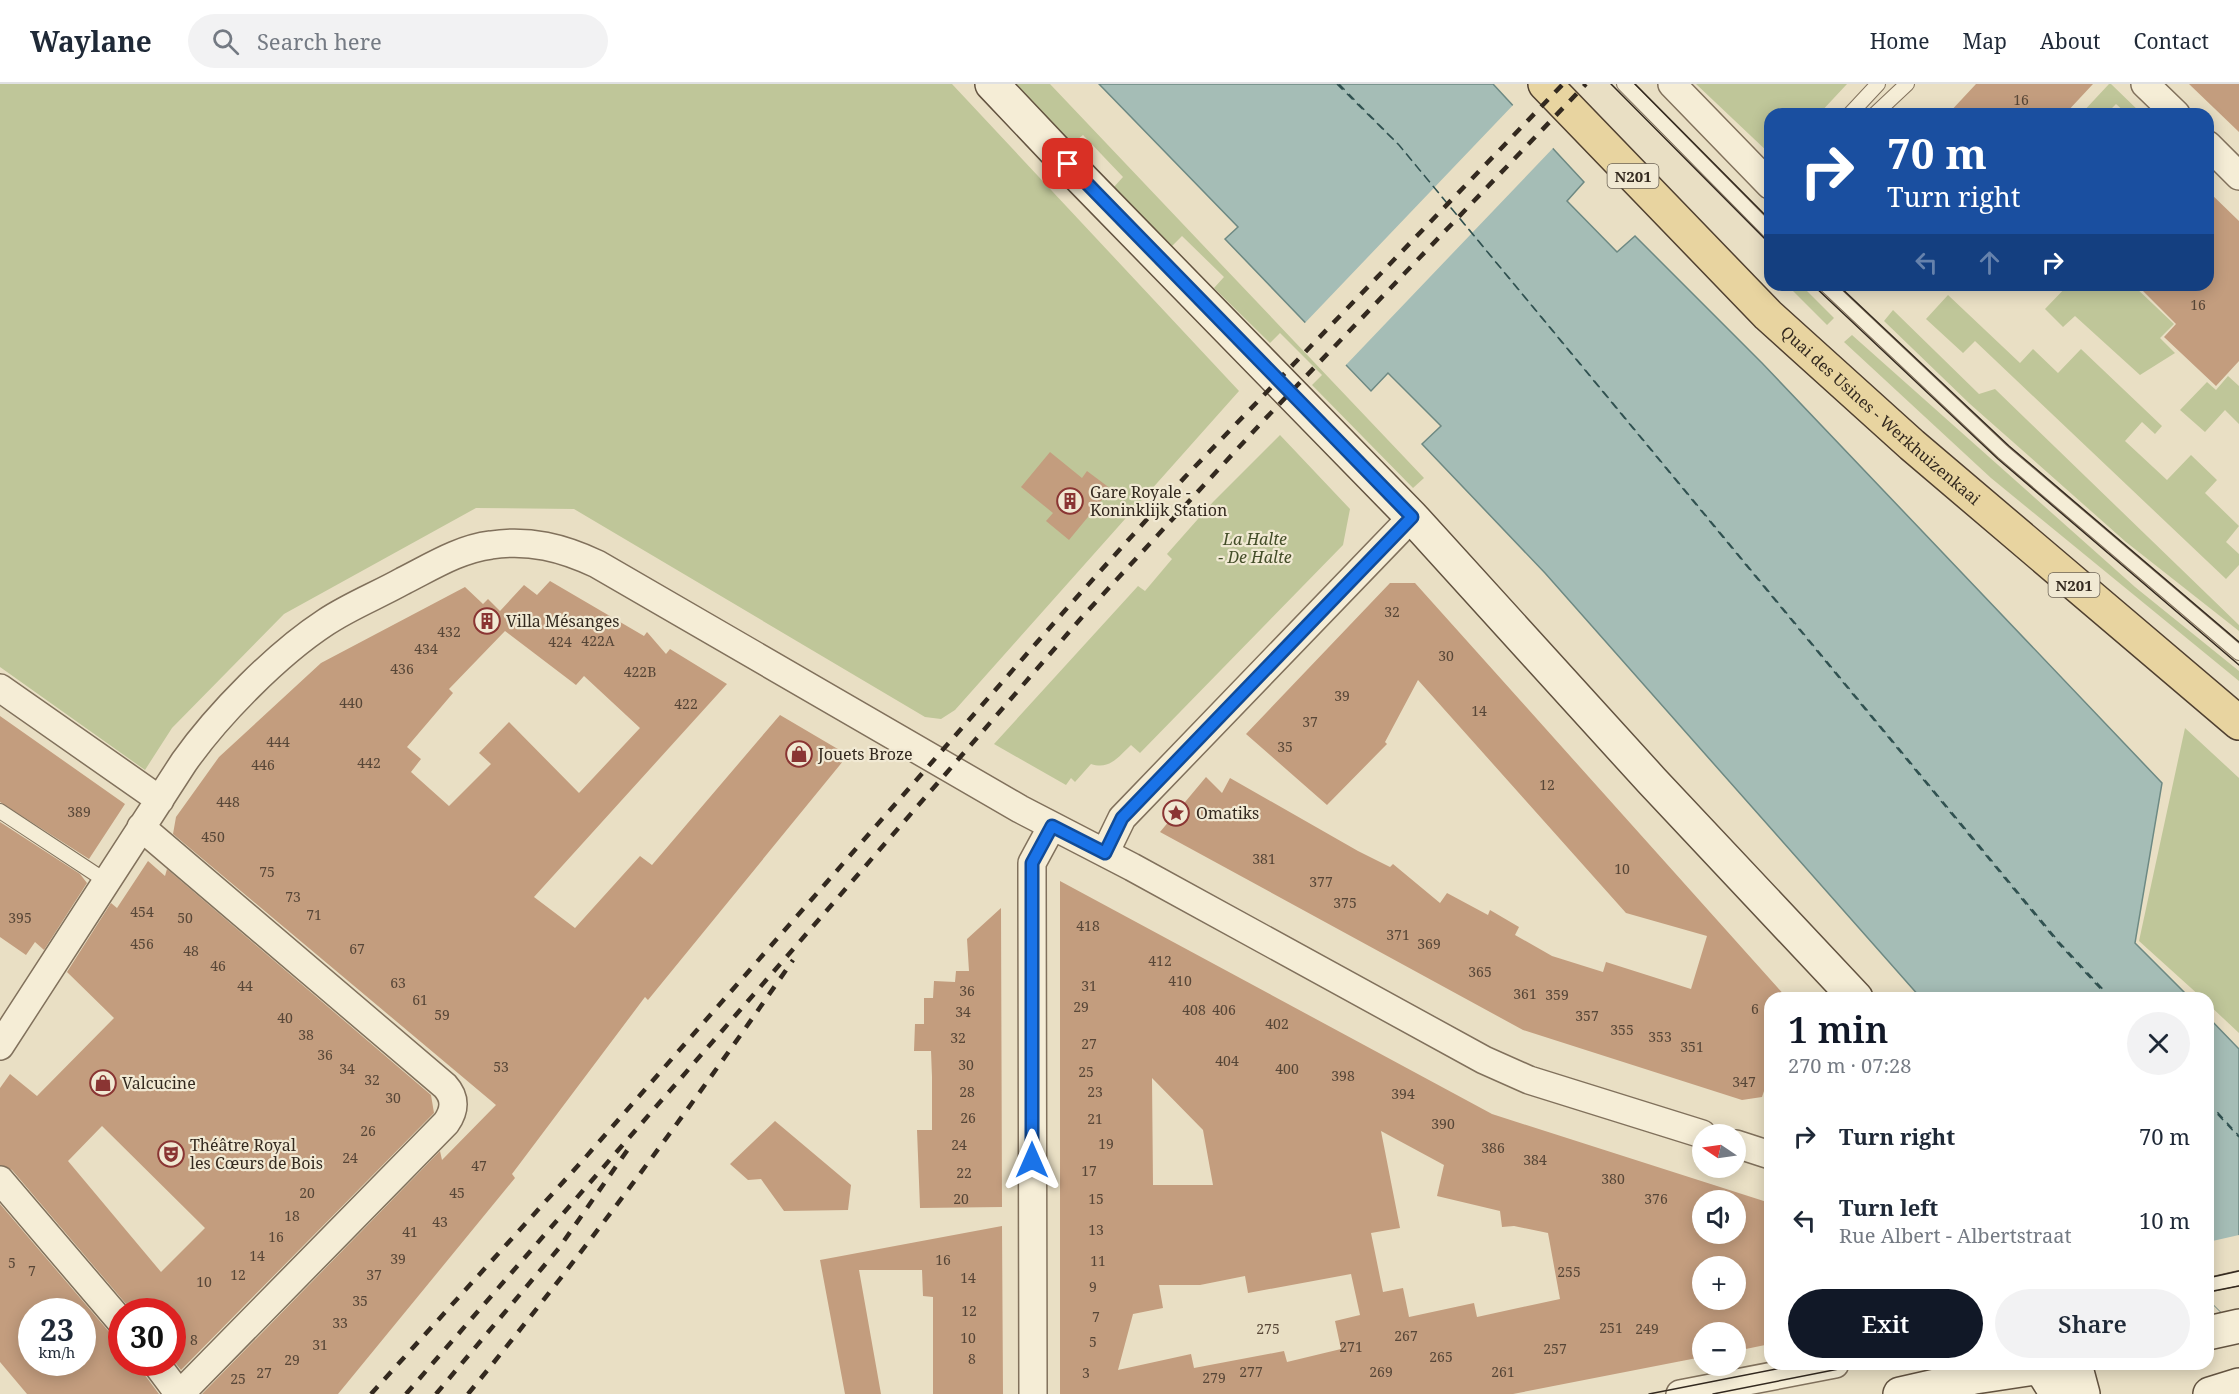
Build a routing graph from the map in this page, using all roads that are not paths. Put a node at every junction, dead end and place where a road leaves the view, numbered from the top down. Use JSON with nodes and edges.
{"nodes":[{"id":1,"x":992,"y":84,"type":"edge"},
{"id":2,"x":1545,"y":84,"type":"edge"},
{"id":3,"x":1624,"y":84,"type":"edge"},
{"id":4,"x":1672,"y":84,"type":"edge"},
{"id":5,"x":1878,"y":84,"type":"edge"},
{"id":6,"x":1907,"y":84,"type":"edge"},
{"id":7,"x":2145,"y":84,"type":"edge"},
{"id":8,"x":1856,"y":108,"type":"edge"},
{"id":9,"x":1881,"y":108,"type":"edge"},
{"id":10,"x":2170,"y":108,"type":"edge"},
{"id":11,"x":2214,"y":151,"type":"edge"},
{"id":12,"x":2239,"y":176,"type":"edge"},
{"id":13,"x":1764,"y":179,"type":"edge"},
{"id":14,"x":1764,"y":226,"type":"edge"},
{"id":15,"x":1832,"y":291,"type":"edge"},
{"id":16,"x":1412,"y":517,"type":"junction"},
{"id":17,"x":2239,"y":653,"type":"edge"},
{"id":18,"x":0,"y":688,"type":"edge"},
{"id":19,"x":2239,"y":723,"type":"edge"},
{"id":20,"x":160,"y":800,"type":"junction"},
{"id":21,"x":0,"y":811,"type":"edge"},
{"id":22,"x":1052,"y":826,"type":"junction"},
{"id":23,"x":141,"y":827,"type":"junction"},
{"id":24,"x":1105,"y":853,"type":"junction"},
{"id":25,"x":106,"y":881,"type":"junction"},
{"id":26,"x":1844,"y":990,"type":"edge"},
{"id":27,"x":0,"y":1046,"type":"edge"},
{"id":28,"x":1692,"y":1131,"type":"edge"},
{"id":29,"x":1746,"y":1147,"type":"edge"},
{"id":30,"x":1764,"y":1153,"type":"edge"},
{"id":31,"x":0,"y":1180,"type":"edge"},
{"id":32,"x":2239,"y":1278,"type":"edge"},
{"id":33,"x":2214,"y":1284,"type":"edge"},
{"id":34,"x":108,"y":1307,"type":"edge"},
{"id":35,"x":1803,"y":1370,"type":"edge"},
{"id":36,"x":2023,"y":1370,"type":"edge"},
{"id":37,"x":2048,"y":1370,"type":"edge"},
{"id":38,"x":2077,"y":1370,"type":"edge"},
{"id":39,"x":166,"y":1376,"type":"edge"},
{"id":40,"x":1987,"y":1378,"type":"edge"},
{"id":41,"x":179,"y":1394,"type":"edge"},
{"id":42,"x":1033,"y":1394,"type":"edge"},
{"id":43,"x":1680,"y":1394,"type":"edge"},
{"id":44,"x":1900,"y":1394,"type":"edge"},
{"id":45,"x":2057,"y":1394,"type":"edge"},
{"id":46,"x":2083,"y":1394,"type":"edge"}],
"edges":[{"from":1,"to":16,"type":"main road"},
{"from":2,"to":19,"type":"main road","name":"Quai des Usines - Werkhuizenkaai","number":"N201"},
{"from":3,"to":14,"type":"lane"},
{"from":4,"to":13,"type":"street"},
{"from":5,"to":8,"type":"lane"},
{"from":6,"to":9,"type":"lane"},
{"from":7,"to":10,"type":"street"},
{"from":11,"to":12,"type":"street"},
{"from":15,"to":17,"type":"lane"},
{"from":16,"to":24,"type":"street"},
{"from":16,"to":26,"type":"main road"},
{"from":18,"to":20,"type":"street"},
{"from":20,"to":22,"type":"street"},
{"from":20,"to":23,"type":"street"},
{"from":21,"to":25,"type":"lane"},
{"from":22,"to":24,"type":"street"},
{"from":22,"to":42,"type":"street"},
{"from":23,"to":25,"type":"street"},
{"from":23,"to":41,"type":"street"},
{"from":24,"to":28,"type":"street"},
{"from":25,"to":27,"type":"street"},
{"from":29,"to":30,"type":"street"},
{"from":31,"to":34,"type":"street"},
{"from":32,"to":33,"type":"lane"},
{"from":35,"to":43,"type":"street"},
{"from":36,"to":40,"type":"main road"},
{"from":37,"to":45,"type":"main road"},
{"from":38,"to":46,"type":"main road"},
{"from":39,"to":41,"type":"street"},
{"from":40,"to":44,"type":"main road"}]}
